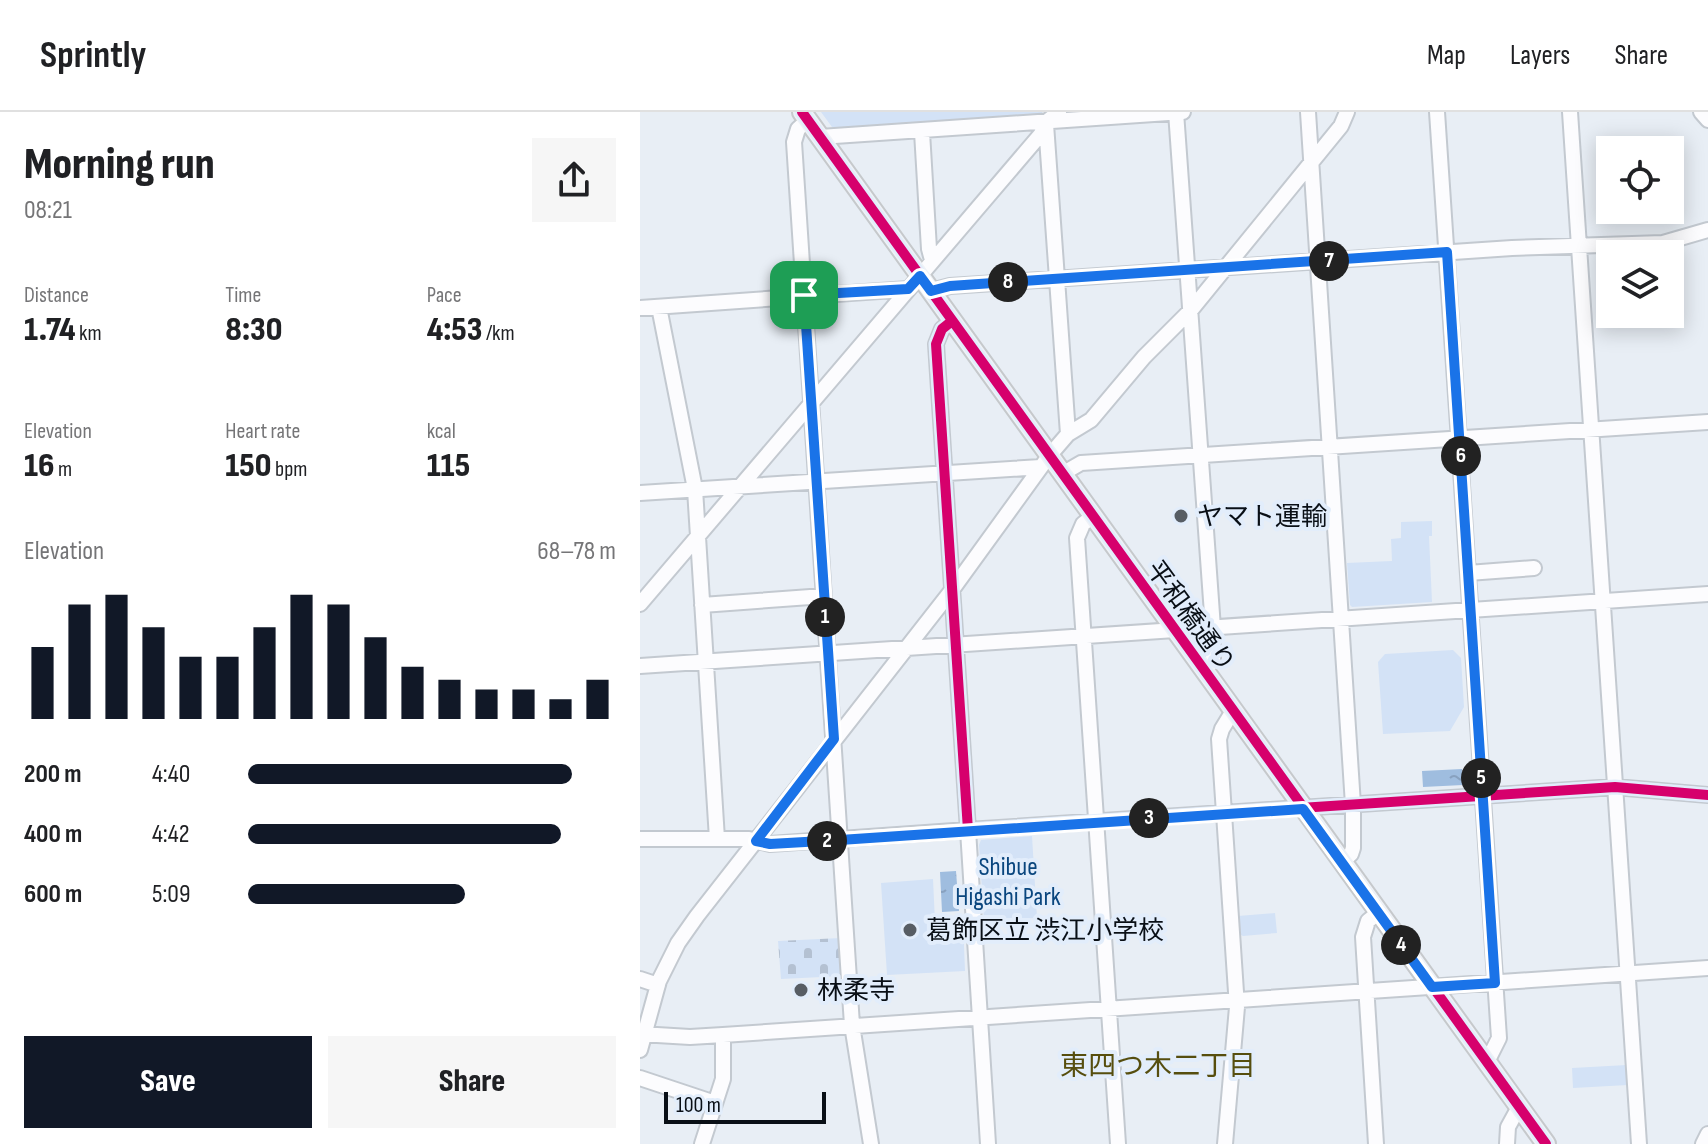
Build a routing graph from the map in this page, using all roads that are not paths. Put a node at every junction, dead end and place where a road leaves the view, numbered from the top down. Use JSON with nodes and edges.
{"nodes":[{"id":1,"x":1059,"y":112,"type":"edge"},
{"id":2,"x":1176,"y":112,"type":"edge"},
{"id":3,"x":1186,"y":112,"type":"edge"},
{"id":4,"x":1308,"y":112,"type":"edge"},
{"id":5,"x":1347,"y":112,"type":"edge"},
{"id":6,"x":1437,"y":112,"type":"edge"},
{"id":7,"x":1570,"y":112,"type":"edge"},
{"id":8,"x":1701,"y":112,"type":"edge"},
{"id":9,"x":805,"y":116,"type":"edge"},
{"id":10,"x":1046,"y":117,"type":"edge"},
{"id":11,"x":1708,"y":120,"type":"edge"},
{"id":12,"x":922,"y":132,"type":"junction"},
{"id":13,"x":820,"y":137,"type":"junction"},
{"id":14,"x":1311,"y":164,"type":"junction"},
{"id":15,"x":1708,"y":230,"type":"edge"},
{"id":16,"x":1579,"y":244,"type":"junction"},
{"id":17,"x":1447,"y":252,"type":"junction"},
{"id":18,"x":932,"y":260,"type":"junction"},
{"id":19,"x":1317,"y":262,"type":"junction"},
{"id":20,"x":1228,"y":267,"type":"junction"},
{"id":21,"x":1188,"y":270,"type":"junction"},
{"id":22,"x":1058,"y":278,"type":"junction"},
{"id":23,"x":920,"y":285,"type":"junction"},
{"id":24,"x":804,"y":295,"type":"junction"},
{"id":25,"x":659,"y":307,"type":"junction"},
{"id":26,"x":640,"y":308,"type":"edge"},
{"id":27,"x":1191,"y":310,"type":"junction"},
{"id":28,"x":952,"y":321,"type":"junction"},
{"id":29,"x":812,"y":403,"type":"junction"},
{"id":30,"x":1708,"y":422,"type":"edge"},
{"id":31,"x":1591,"y":429,"type":"junction"},
{"id":32,"x":1068,"y":434,"type":"junction"},
{"id":33,"x":1459,"y":438,"type":"junction"},
{"id":34,"x":1329,"y":447,"type":"junction"},
{"id":35,"x":1201,"y":455,"type":"junction"},
{"id":36,"x":1045,"y":461,"type":"junction"},
{"id":37,"x":945,"y":473,"type":"junction"},
{"id":38,"x":1062,"y":474,"type":"junction"},
{"id":39,"x":817,"y":481,"type":"junction"},
{"id":40,"x":741,"y":486,"type":"junction"},
{"id":41,"x":695,"y":489,"type":"junction"},
{"id":42,"x":640,"y":493,"type":"edge"},
{"id":43,"x":1093,"y":516,"type":"junction"},
{"id":44,"x":698,"y":537,"type":"junction"},
{"id":45,"x":1534,"y":568,"type":"dead end"},
{"id":46,"x":1468,"y":573,"type":"junction"},
{"id":47,"x":952,"y":590,"type":"junction"},
{"id":48,"x":1708,"y":594,"type":"edge"},
{"id":49,"x":824,"y":596,"type":"junction"},
{"id":50,"x":1602,"y":601,"type":"junction"},
{"id":51,"x":640,"y":604,"type":"edge"},
{"id":52,"x":702,"y":605,"type":"junction"},
{"id":53,"x":1470,"y":610,"type":"junction"},
{"id":54,"x":1341,"y":620,"type":"junction"},
{"id":55,"x":1213,"y":628,"type":"junction"},
{"id":56,"x":1175,"y":630,"type":"junction"},
{"id":57,"x":1083,"y":636,"type":"junction"},
{"id":58,"x":956,"y":645,"type":"junction"},
{"id":59,"x":907,"y":648,"type":"junction"},
{"id":60,"x":828,"y":653,"type":"junction"},
{"id":61,"x":706,"y":662,"type":"junction"},
{"id":62,"x":640,"y":666,"type":"edge"},
{"id":63,"x":1203,"y":670,"type":"junction"},
{"id":64,"x":1233,"y":711,"type":"junction"},
{"id":65,"x":834,"y":739,"type":"junction"},
{"id":66,"x":1615,"y":787,"type":"junction"},
{"id":67,"x":1708,"y":795,"type":"edge"},
{"id":68,"x":1483,"y":796,"type":"junction"},
{"id":69,"x":1353,"y":805,"type":"junction"},
{"id":70,"x":1303,"y":809,"type":"junction"},
{"id":71,"x":1224,"y":813,"type":"junction"},
{"id":72,"x":1097,"y":822,"type":"junction"},
{"id":73,"x":968,"y":830,"type":"junction"},
{"id":74,"x":640,"y":839,"type":"edge"},
{"id":75,"x":717,"y":839,"type":"junction"},
{"id":76,"x":840,"y":840,"type":"junction"},
{"id":77,"x":756,"y":841,"type":"junction"},
{"id":78,"x":1342,"y":862,"type":"junction"},
{"id":79,"x":1378,"y":913,"type":"junction"},
{"id":80,"x":1708,"y":968,"type":"edge"},
{"id":81,"x":1628,"y":974,"type":"junction"},
{"id":82,"x":640,"y":979,"type":"edge"},
{"id":83,"x":1495,"y":983,"type":"junction"},
{"id":84,"x":658,"y":985,"type":"junction"},
{"id":85,"x":1432,"y":987,"type":"junction"},
{"id":86,"x":1366,"y":992,"type":"junction"},
{"id":87,"x":1237,"y":1000,"type":"junction"},
{"id":88,"x":1110,"y":1009,"type":"junction"},
{"id":89,"x":980,"y":1017,"type":"junction"},
{"id":90,"x":852,"y":1025,"type":"junction"},
{"id":91,"x":643,"y":1034,"type":"edge"},
{"id":92,"x":723,"y":1035,"type":"junction"},
{"id":93,"x":640,"y":1050,"type":"edge"},
{"id":94,"x":1487,"y":1062,"type":"junction"},
{"id":95,"x":640,"y":1078,"type":"edge"},
{"id":96,"x":715,"y":1103,"type":"junction"},
{"id":97,"x":1519,"y":1107,"type":"junction"},
{"id":98,"x":1708,"y":1134,"type":"edge"},
{"id":99,"x":702,"y":1144,"type":"edge"},
{"id":100,"x":871,"y":1144,"type":"edge"},
{"id":101,"x":988,"y":1144,"type":"edge"},
{"id":102,"x":1118,"y":1144,"type":"edge"},
{"id":103,"x":1225,"y":1144,"type":"edge"},
{"id":104,"x":1376,"y":1144,"type":"edge"},
{"id":105,"x":1507,"y":1144,"type":"edge"},
{"id":106,"x":1546,"y":1144,"type":"edge"},
{"id":107,"x":1639,"y":1144,"type":"edge"},
{"id":108,"x":1703,"y":1144,"type":"edge"}],
"edges":[{"from":1,"to":10,"type":"street"},
{"from":2,"to":3,"type":"street"},
{"from":2,"to":10,"type":"street"},
{"from":2,"to":21,"type":"street"},
{"from":4,"to":14,"type":"street"},
{"from":5,"to":14,"type":"street"},
{"from":6,"to":17,"type":"street"},
{"from":7,"to":16,"type":"street"},
{"from":8,"to":11,"type":"street"},
{"from":9,"to":13,"type":"main road","name":"平和橋通り"},
{"from":9,"to":24,"type":"street"},
{"from":10,"to":12,"type":"street"},
{"from":10,"to":18,"type":"street"},
{"from":10,"to":22,"type":"street"},
{"from":12,"to":13,"type":"street"},
{"from":12,"to":18,"type":"street"},
{"from":13,"to":23,"type":"main road","name":"平和橋通り"},
{"from":14,"to":19,"type":"street"},
{"from":14,"to":20,"type":"street"},
{"from":15,"to":16,"type":"street"},
{"from":16,"to":17,"type":"street"},
{"from":16,"to":31,"type":"street"},
{"from":17,"to":19,"type":"street"},
{"from":17,"to":33,"type":"street"},
{"from":18,"to":23,"type":"street"},
{"from":19,"to":20,"type":"street"},
{"from":19,"to":34,"type":"street"},
{"from":20,"to":21,"type":"street"},
{"from":20,"to":27,"type":"street"},
{"from":21,"to":22,"type":"street"},
{"from":21,"to":27,"type":"street"},
{"from":22,"to":23,"type":"street"},
{"from":22,"to":32,"type":"street"},
{"from":23,"to":24,"type":"street"},
{"from":23,"to":28,"type":"main road","name":"平和橋通り"},
{"from":23,"to":29,"type":"street"},
{"from":24,"to":25,"type":"street"},
{"from":24,"to":29,"type":"street"},
{"from":25,"to":26,"type":"street"},
{"from":25,"to":41,"type":"street"},
{"from":27,"to":32,"type":"street"},
{"from":27,"to":35,"type":"street"},
{"from":28,"to":36,"type":"main road","name":"平和橋通り"},
{"from":28,"to":37,"type":"street"},
{"from":29,"to":39,"type":"street"},
{"from":29,"to":40,"type":"street"},
{"from":30,"to":31,"type":"street"},
{"from":31,"to":33,"type":"street"},
{"from":31,"to":50,"type":"street"},
{"from":32,"to":36,"type":"street"},
{"from":33,"to":34,"type":"street"},
{"from":33,"to":46,"type":"street"},
{"from":34,"to":35,"type":"street"},
{"from":34,"to":54,"type":"street"},
{"from":35,"to":38,"type":"street"},
{"from":35,"to":55,"type":"street"},
{"from":36,"to":37,"type":"street"},
{"from":36,"to":38,"type":"main road","name":"平和橋通り"},
{"from":36,"to":47,"type":"street"},
{"from":37,"to":39,"type":"street"},
{"from":37,"to":47,"type":"street"},
{"from":38,"to":43,"type":"main road","name":"平和橋通り"},
{"from":39,"to":40,"type":"street"},
{"from":39,"to":49,"type":"street"},
{"from":40,"to":41,"type":"street"},
{"from":40,"to":44,"type":"street"},
{"from":41,"to":42,"type":"street"},
{"from":41,"to":44,"type":"street"},
{"from":43,"to":56,"type":"main road","name":"平和橋通り"},
{"from":43,"to":57,"type":"street"},
{"from":44,"to":51,"type":"street"},
{"from":44,"to":52,"type":"street"},
{"from":45,"to":46,"type":"street"},
{"from":46,"to":53,"type":"street"},
{"from":47,"to":58,"type":"street"},
{"from":47,"to":59,"type":"street"},
{"from":48,"to":50,"type":"street"},
{"from":49,"to":52,"type":"street"},
{"from":49,"to":60,"type":"street"},
{"from":50,"to":53,"type":"street"},
{"from":50,"to":66,"type":"street"},
{"from":52,"to":61,"type":"street"},
{"from":53,"to":54,"type":"street"},
{"from":53,"to":68,"type":"street"},
{"from":54,"to":55,"type":"street"},
{"from":54,"to":69,"type":"street"},
{"from":55,"to":56,"type":"street"},
{"from":55,"to":63,"type":"street"},
{"from":56,"to":57,"type":"street"},
{"from":56,"to":63,"type":"main road","name":"平和橋通り"},
{"from":57,"to":58,"type":"street"},
{"from":57,"to":72,"type":"street"},
{"from":58,"to":59,"type":"street"},
{"from":58,"to":73,"type":"street"},
{"from":59,"to":60,"type":"street"},
{"from":59,"to":65,"type":"street"},
{"from":60,"to":61,"type":"street"},
{"from":60,"to":65,"type":"street"},
{"from":61,"to":62,"type":"street"},
{"from":61,"to":75,"type":"street"},
{"from":63,"to":64,"type":"main road","name":"平和橋通り"},
{"from":64,"to":70,"type":"main road","name":"平和橋通り"},
{"from":64,"to":71,"type":"street"},
{"from":65,"to":76,"type":"street"},
{"from":65,"to":77,"type":"street"},
{"from":66,"to":67,"type":"street"},
{"from":66,"to":68,"type":"street"},
{"from":66,"to":81,"type":"street"},
{"from":68,"to":69,"type":"street"},
{"from":68,"to":83,"type":"street"},
{"from":69,"to":70,"type":"street"},
{"from":69,"to":78,"type":"street"},
{"from":70,"to":71,"type":"street"},
{"from":70,"to":78,"type":"main road","name":"平和橋通り"},
{"from":71,"to":72,"type":"street"},
{"from":71,"to":87,"type":"street"},
{"from":72,"to":73,"type":"street"},
{"from":72,"to":88,"type":"street"},
{"from":73,"to":76,"type":"street"},
{"from":73,"to":89,"type":"street"},
{"from":74,"to":75,"type":"street"},
{"from":75,"to":77,"type":"street"},
{"from":76,"to":77,"type":"street"},
{"from":76,"to":90,"type":"street"},
{"from":77,"to":84,"type":"street"},
{"from":78,"to":79,"type":"main road","name":"平和橋通り"},
{"from":79,"to":85,"type":"main road","name":"平和橋通り"},
{"from":79,"to":86,"type":"street"},
{"from":80,"to":81,"type":"street"},
{"from":81,"to":83,"type":"street"},
{"from":81,"to":107,"type":"street"},
{"from":82,"to":84,"type":"street"},
{"from":83,"to":85,"type":"street"},
{"from":83,"to":94,"type":"street"},
{"from":84,"to":91,"type":"street"},
{"from":85,"to":86,"type":"street"},
{"from":85,"to":94,"type":"main road","name":"平和橋通り"},
{"from":86,"to":87,"type":"street"},
{"from":86,"to":104,"type":"street"},
{"from":87,"to":88,"type":"street"},
{"from":87,"to":103,"type":"street"},
{"from":88,"to":89,"type":"street"},
{"from":88,"to":102,"type":"street"},
{"from":89,"to":90,"type":"street"},
{"from":89,"to":101,"type":"street"},
{"from":90,"to":92,"type":"street"},
{"from":90,"to":100,"type":"street"},
{"from":91,"to":92,"type":"street"},
{"from":91,"to":93,"type":"street"},
{"from":92,"to":96,"type":"street"},
{"from":94,"to":97,"type":"main road","name":"平和橋通り"},
{"from":95,"to":96,"type":"street"},
{"from":96,"to":99,"type":"street"},
{"from":97,"to":105,"type":"street"},
{"from":97,"to":106,"type":"main road","name":"平和橋通り"},
{"from":98,"to":108,"type":"street"}]}
